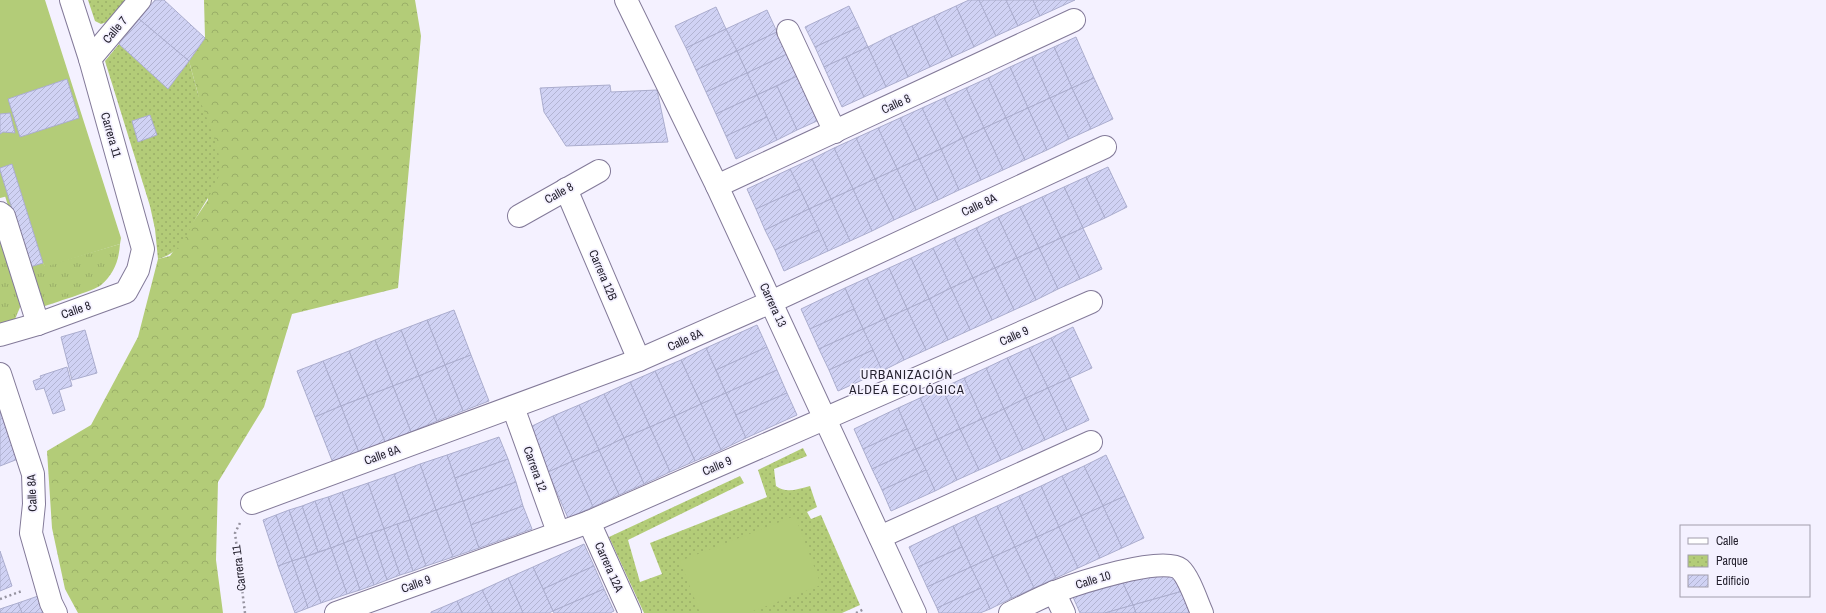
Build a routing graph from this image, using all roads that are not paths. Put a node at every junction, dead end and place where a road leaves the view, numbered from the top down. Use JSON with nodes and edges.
{"nodes":[{"id":1,"x":71,"y":0,"type":"edge"},
{"id":2,"x":140,"y":0,"type":"edge"},
{"id":3,"x":626,"y":0,"type":"edge"},
{"id":4,"x":1074,"y":20,"type":"dead end"},
{"id":5,"x":788,"y":31,"type":"dead end"},
{"id":6,"x":90,"y":59,"type":"junction"},
{"id":7,"x":835,"y":132,"type":"junction"},
{"id":8,"x":1105,"y":147,"type":"dead end"},
{"id":9,"x":599,"y":171,"type":"dead end"},
{"id":10,"x":717,"y":186,"type":"junction"},
{"id":11,"x":566,"y":189,"type":"junction"},
{"id":12,"x":0,"y":213,"type":"edge"},
{"id":13,"x":519,"y":216,"type":"dead end"},
{"id":14,"x":138,"y":270,"type":"joint"},
{"id":15,"x":771,"y":302,"type":"junction"},
{"id":16,"x":1091,"y":302,"type":"dead end"},
{"id":17,"x":38,"y":324,"type":"junction"},
{"id":18,"x":0,"y":335,"type":"edge"},
{"id":19,"x":639,"y":360,"type":"junction"},
{"id":20,"x":0,"y":374,"type":"edge"},
{"id":21,"x":512,"y":407,"type":"junction"},
{"id":22,"x":824,"y":418,"type":"junction"},
{"id":23,"x":1091,"y":442,"type":"dead end"},
{"id":24,"x":252,"y":503,"type":"road end"},
{"id":25,"x":589,"y":522,"type":"junction"},
{"id":26,"x":558,"y":532,"type":"junction"},
{"id":27,"x":880,"y":536,"type":"junction"},
{"id":28,"x":1054,"y":592,"type":"junction"},
{"id":29,"x":56,"y":613,"type":"edge"},
{"id":30,"x":336,"y":613,"type":"edge"},
{"id":31,"x":630,"y":613,"type":"edge"},
{"id":32,"x":915,"y":613,"type":"edge"},
{"id":33,"x":1010,"y":613,"type":"edge"},
{"id":34,"x":1064,"y":613,"type":"edge"},
{"id":35,"x":1202,"y":613,"type":"edge"}],
"edges":[{"from":1,"to":6,"type":"street","name":"Carrera 11"},
{"from":2,"to":6,"type":"street","name":"Calle 7"},
{"from":3,"to":10,"type":"street","name":"Carrera 13"},
{"from":4,"to":7,"type":"street","name":"Calle 8"},
{"from":5,"to":7,"type":"street"},
{"from":6,"to":14,"type":"street","name":"Carrera 11"},
{"from":7,"to":10,"type":"street","name":"Calle 8"},
{"from":8,"to":15,"type":"street","name":"Calle 8A"},
{"from":9,"to":11,"type":"street","name":"Calle 8"},
{"from":10,"to":15,"type":"street","name":"Carrera 13"},
{"from":11,"to":13,"type":"street","name":"Calle 8"},
{"from":11,"to":19,"type":"street","name":"Carrera 12B"},
{"from":12,"to":17,"type":"street"},
{"from":14,"to":17,"type":"street","name":"Calle 8"},
{"from":15,"to":19,"type":"street","name":"Calle 8A"},
{"from":15,"to":22,"type":"street","name":"Carrera 13"},
{"from":16,"to":22,"type":"street","name":"Calle 9"},
{"from":17,"to":18,"type":"street","name":"Calle 8"},
{"from":19,"to":21,"type":"street","name":"Calle 8A"},
{"from":20,"to":29,"type":"street","name":"Calle 8A"},
{"from":21,"to":24,"type":"street","name":"Calle 8A"},
{"from":21,"to":26,"type":"street","name":"Carrera 12"},
{"from":22,"to":25,"type":"street","name":"Calle 9"},
{"from":22,"to":27,"type":"street","name":"Carrera 13"},
{"from":23,"to":27,"type":"street"},
{"from":25,"to":26,"type":"street","name":"Calle 9"},
{"from":25,"to":31,"type":"street","name":"Carrera 12A"},
{"from":26,"to":30,"type":"street","name":"Calle 9"},
{"from":27,"to":32,"type":"street","name":"Carrera 13"},
{"from":28,"to":33,"type":"street","name":"Calle 10"},
{"from":28,"to":34,"type":"street"},
{"from":28,"to":35,"type":"street","name":"Calle 10"}]}
